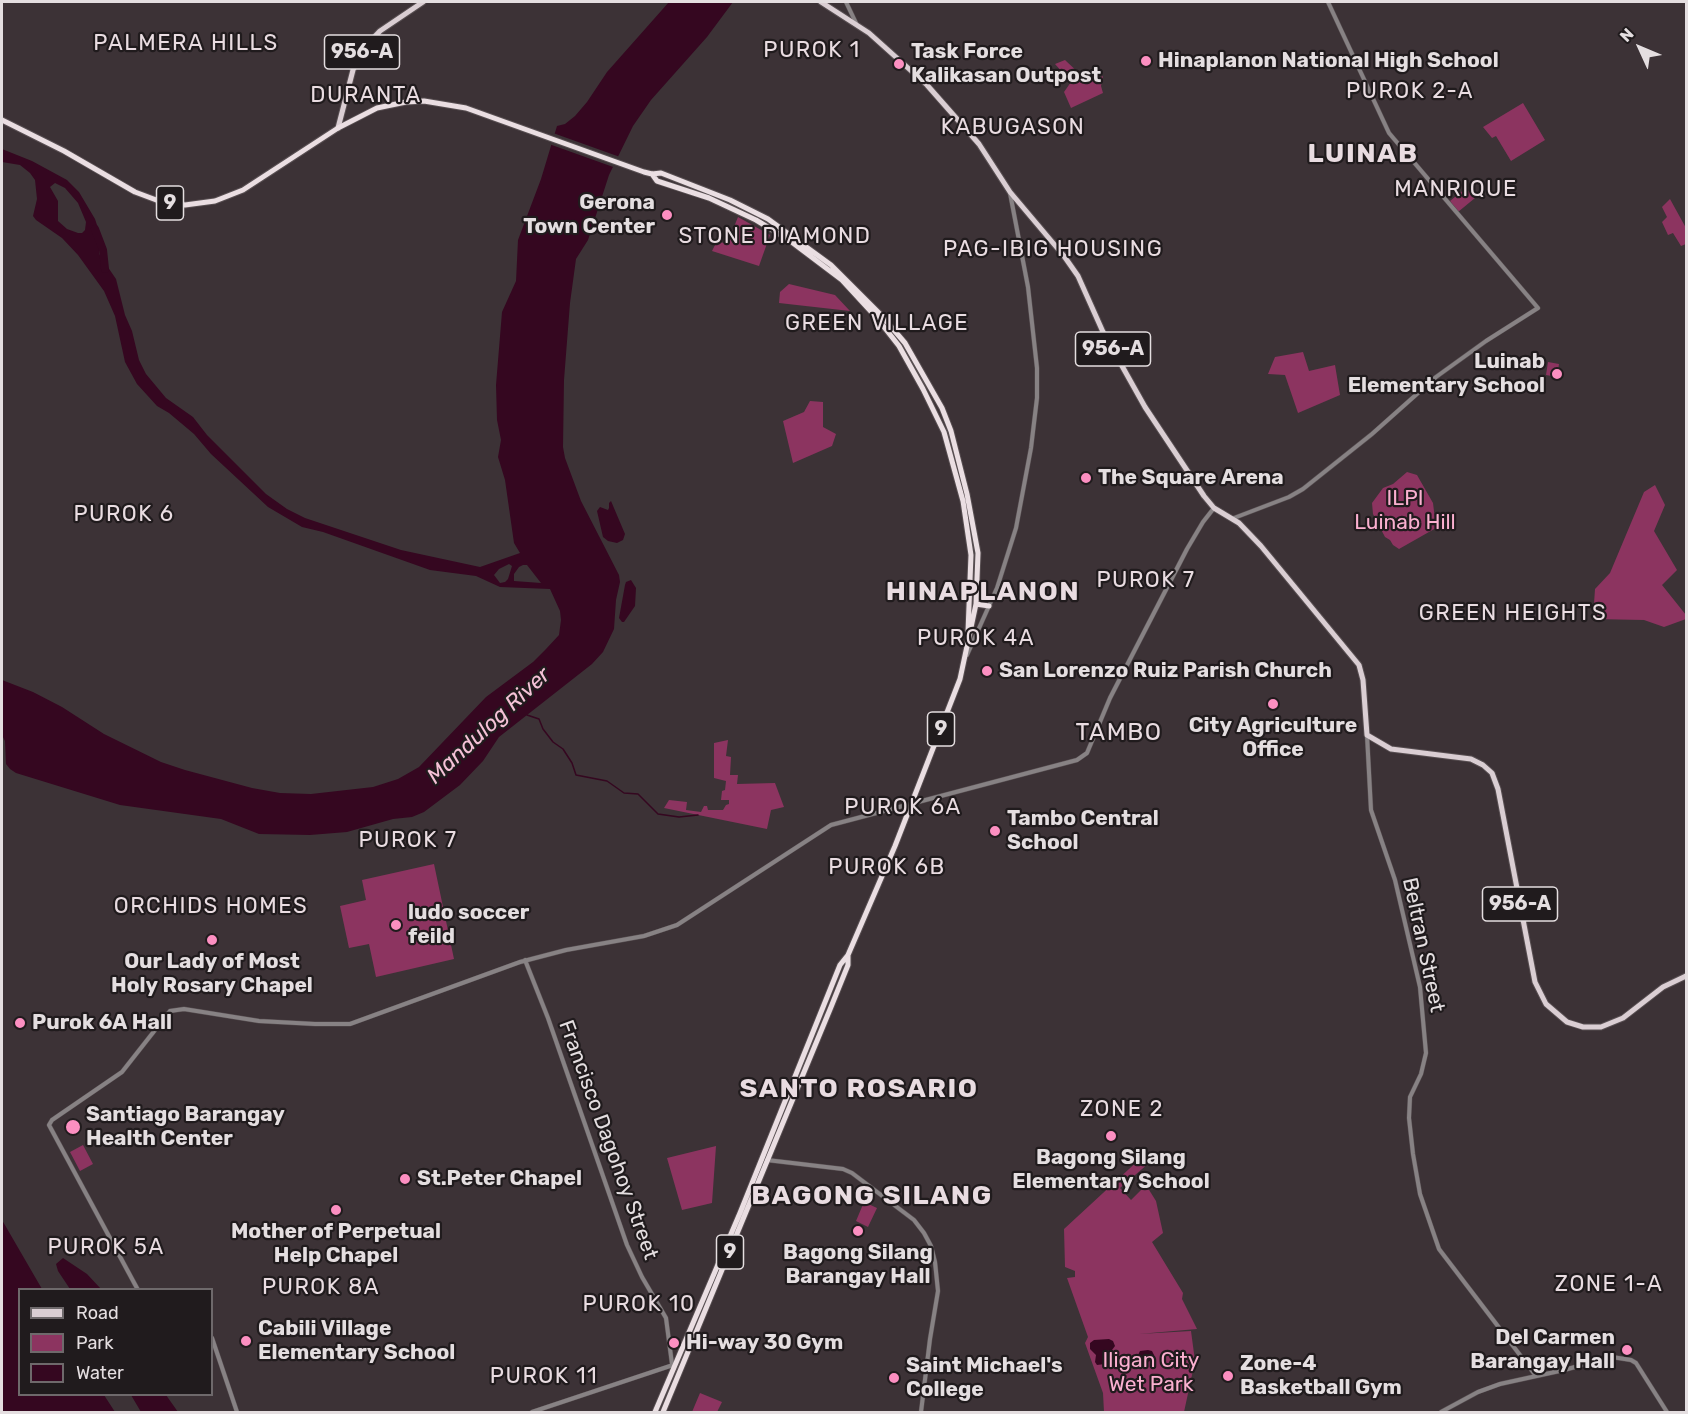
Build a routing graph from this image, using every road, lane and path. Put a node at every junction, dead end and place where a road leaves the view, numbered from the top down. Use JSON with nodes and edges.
{"nodes":[{"id":1,"x":423,"y":2,"type":"edge"},
{"id":2,"x":821,"y":2,"type":"edge"},
{"id":3,"x":846,"y":2,"type":"edge"},
{"id":4,"x":1328,"y":2,"type":"edge"},
{"id":5,"x":856,"y":23,"type":"junction"},
{"id":6,"x":2,"y":120,"type":"edge"},
{"id":7,"x":338,"y":128,"type":"junction"},
{"id":8,"x":652,"y":174,"type":"junction"},
{"id":9,"x":1010,"y":192,"type":"junction"},
{"id":10,"x":1214,"y":507,"type":"junction"},
{"id":11,"x":1234,"y":518,"type":"junction"},
{"id":12,"x":976,"y":604,"type":"junction"},
{"id":13,"x":989,"y":606,"type":"junction"},
{"id":14,"x":966,"y":656,"type":"junction"},
{"id":15,"x":1366,"y":735,"type":"junction"},
{"id":16,"x":912,"y":802,"type":"junction"},
{"id":17,"x":848,"y":955,"type":"junction"},
{"id":18,"x":525,"y":960,"type":"junction"},
{"id":19,"x":1686,"y":976,"type":"edge"},
{"id":20,"x":767,"y":1160,"type":"junction"},
{"id":21,"x":137,"y":1288,"type":"edge"},
{"id":22,"x":213,"y":1341,"type":"edge"},
{"id":23,"x":676,"y":1366,"type":"junction"},
{"id":24,"x":1536,"y":1376,"type":"junction"},
{"id":25,"x":237,"y":1413,"type":"edge"},
{"id":26,"x":532,"y":1413,"type":"edge"},
{"id":27,"x":656,"y":1413,"type":"edge"},
{"id":28,"x":663,"y":1413,"type":"edge"},
{"id":29,"x":921,"y":1413,"type":"edge"},
{"id":30,"x":1441,"y":1413,"type":"edge"},
{"id":31,"x":1667,"y":1413,"type":"edge"}],
"edges":[{"from":1,"to":7,"type":"main road","number":"956-A"},
{"from":2,"to":5,"type":"main road","number":"956-A"},
{"from":3,"to":5,"type":"street"},
{"from":4,"to":11,"type":"street"},
{"from":5,"to":9,"type":"main road","number":"956-A"},
{"from":6,"to":7,"type":"highway","number":"9"},
{"from":7,"to":8,"type":"highway","number":"9"},
{"from":8,"to":12,"type":"highway","number":"9"},
{"from":8,"to":14,"type":"highway","number":"9"},
{"from":9,"to":10,"type":"main road","number":"956-A"},
{"from":9,"to":13,"type":"street","number":"956-A"},
{"from":10,"to":11,"type":"main road","number":"956-A"},
{"from":10,"to":16,"type":"street"},
{"from":11,"to":15,"type":"main road","number":"956-A"},
{"from":12,"to":13,"type":"highway"},
{"from":12,"to":14,"type":"highway","number":"9"},
{"from":13,"to":14,"type":"street","number":"956-A"},
{"from":14,"to":16,"type":"highway","number":"9"},
{"from":15,"to":19,"type":"main road","number":"956-A"},
{"from":15,"to":24,"type":"street","name":"Beltran Street"},
{"from":16,"to":17,"type":"highway","number":"9"},
{"from":16,"to":18,"type":"street"},
{"from":17,"to":20,"type":"highway","number":"9"},
{"from":17,"to":23,"type":"highway","number":"9"},
{"from":18,"to":21,"type":"street"},
{"from":18,"to":23,"type":"street","name":"Francisco Dagohoy Street"},
{"from":20,"to":23,"type":"highway","number":"9"},
{"from":20,"to":29,"type":"street"},
{"from":22,"to":25,"type":"street"},
{"from":23,"to":26,"type":"street"},
{"from":23,"to":27,"type":"highway","number":"9"},
{"from":23,"to":28,"type":"highway","number":"9"},
{"from":24,"to":30,"type":"street"},
{"from":24,"to":31,"type":"street"}]}
